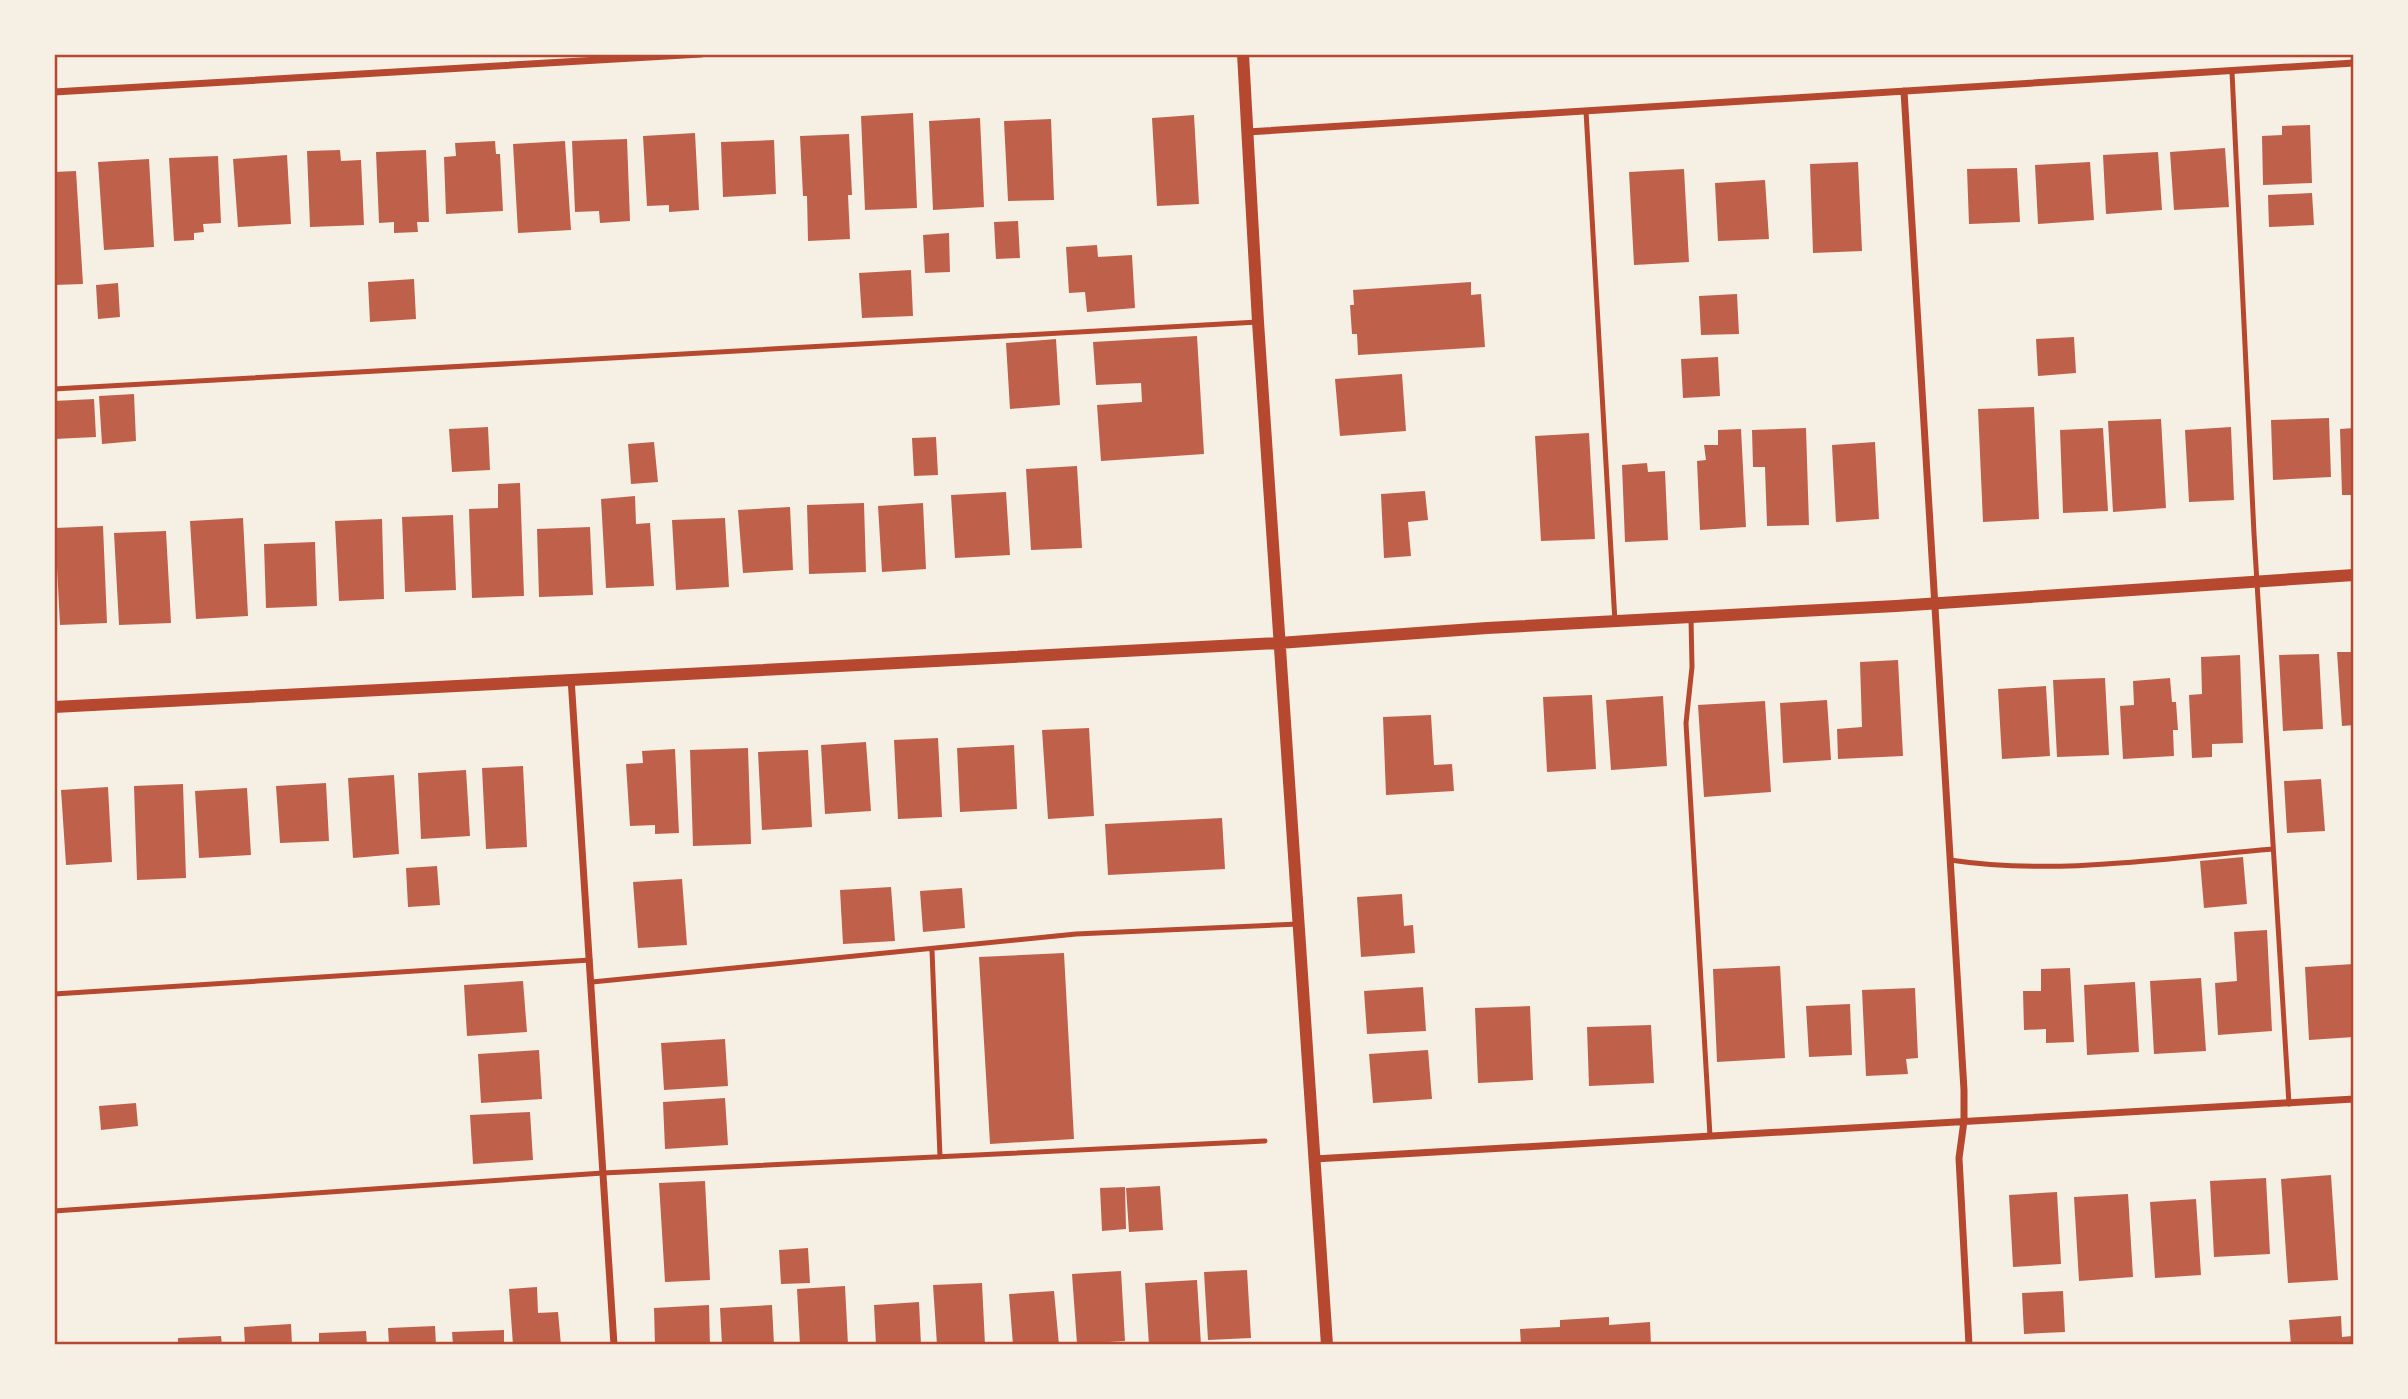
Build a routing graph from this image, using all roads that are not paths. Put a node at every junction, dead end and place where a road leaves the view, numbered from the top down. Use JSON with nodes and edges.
{"nodes":[{"id":1,"x":701,"y":54,"type":"edge"},
{"id":2,"x":1242,"y":54,"type":"edge"},
{"id":3,"x":2354,"y":63,"type":"edge"},
{"id":4,"x":2232,"y":72,"type":"junction"},
{"id":5,"x":1904,"y":91,"type":"junction"},
{"id":6,"x":54,"y":92,"type":"edge"},
{"id":7,"x":1586,"y":111,"type":"junction"},
{"id":8,"x":1247,"y":132,"type":"junction"},
{"id":9,"x":1258,"y":322,"type":"junction"},
{"id":10,"x":54,"y":389,"type":"edge"},
{"id":11,"x":2354,"y":575,"type":"edge"},
{"id":12,"x":2257,"y":581,"type":"junction"},
{"id":13,"x":1935,"y":603,"type":"junction"},
{"id":14,"x":1691,"y":618,"type":"junction"},
{"id":15,"x":1615,"y":622,"type":"junction"},
{"id":16,"x":1279,"y":643,"type":"junction"},
{"id":17,"x":571,"y":678,"type":"junction"},
{"id":18,"x":54,"y":707,"type":"edge"},
{"id":19,"x":2273,"y":849,"type":"junction"},
{"id":20,"x":1950,"y":860,"type":"junction"},
{"id":21,"x":1298,"y":924,"type":"junction"},
{"id":22,"x":932,"y":950,"type":"junction"},
{"id":23,"x":590,"y":960,"type":"junction"},
{"id":24,"x":592,"y":982,"type":"junction"},
{"id":25,"x":54,"y":994,"type":"edge"},
{"id":26,"x":2354,"y":1099,"type":"edge"},
{"id":27,"x":2289,"y":1104,"type":"junction"},
{"id":28,"x":1964,"y":1121,"type":"junction"},
{"id":29,"x":1710,"y":1136,"type":"junction"},
{"id":30,"x":1265,"y":1141,"type":"dead end"},
{"id":31,"x":940,"y":1157,"type":"junction"},
{"id":32,"x":1314,"y":1159,"type":"junction"},
{"id":33,"x":603,"y":1173,"type":"junction"},
{"id":34,"x":54,"y":1211,"type":"edge"},
{"id":35,"x":614,"y":1345,"type":"edge"},
{"id":36,"x":1327,"y":1345,"type":"edge"},
{"id":37,"x":1969,"y":1345,"type":"edge"}],
"edges":[{"from":1,"to":6,"type":"street"},
{"from":2,"to":8,"type":"street"},
{"from":3,"to":4,"type":"street"},
{"from":4,"to":5,"type":"street"},
{"from":4,"to":12,"type":"lane"},
{"from":5,"to":7,"type":"street"},
{"from":5,"to":13,"type":"street"},
{"from":7,"to":8,"type":"street"},
{"from":7,"to":15,"type":"lane"},
{"from":8,"to":9,"type":"street"},
{"from":9,"to":10,"type":"lane"},
{"from":9,"to":16,"type":"street"},
{"from":11,"to":12,"type":"street"},
{"from":12,"to":13,"type":"street"},
{"from":12,"to":19,"type":"lane"},
{"from":13,"to":14,"type":"street"},
{"from":13,"to":20,"type":"street"},
{"from":14,"to":15,"type":"street"},
{"from":14,"to":29,"type":"lane"},
{"from":15,"to":16,"type":"street"},
{"from":16,"to":17,"type":"street"},
{"from":16,"to":21,"type":"street"},
{"from":17,"to":18,"type":"street"},
{"from":17,"to":23,"type":"street"},
{"from":19,"to":20,"type":"lane"},
{"from":19,"to":27,"type":"lane"},
{"from":20,"to":28,"type":"street"},
{"from":21,"to":22,"type":"lane"},
{"from":21,"to":32,"type":"street"},
{"from":22,"to":24,"type":"lane"},
{"from":22,"to":31,"type":"lane"},
{"from":23,"to":24,"type":"street"},
{"from":23,"to":25,"type":"lane"},
{"from":24,"to":33,"type":"street"},
{"from":26,"to":27,"type":"street"},
{"from":27,"to":28,"type":"street"},
{"from":28,"to":29,"type":"street"},
{"from":28,"to":37,"type":"street"},
{"from":29,"to":32,"type":"street"},
{"from":30,"to":31,"type":"lane"},
{"from":31,"to":33,"type":"lane"},
{"from":32,"to":36,"type":"street"},
{"from":33,"to":34,"type":"lane"},
{"from":33,"to":35,"type":"street"}]}
